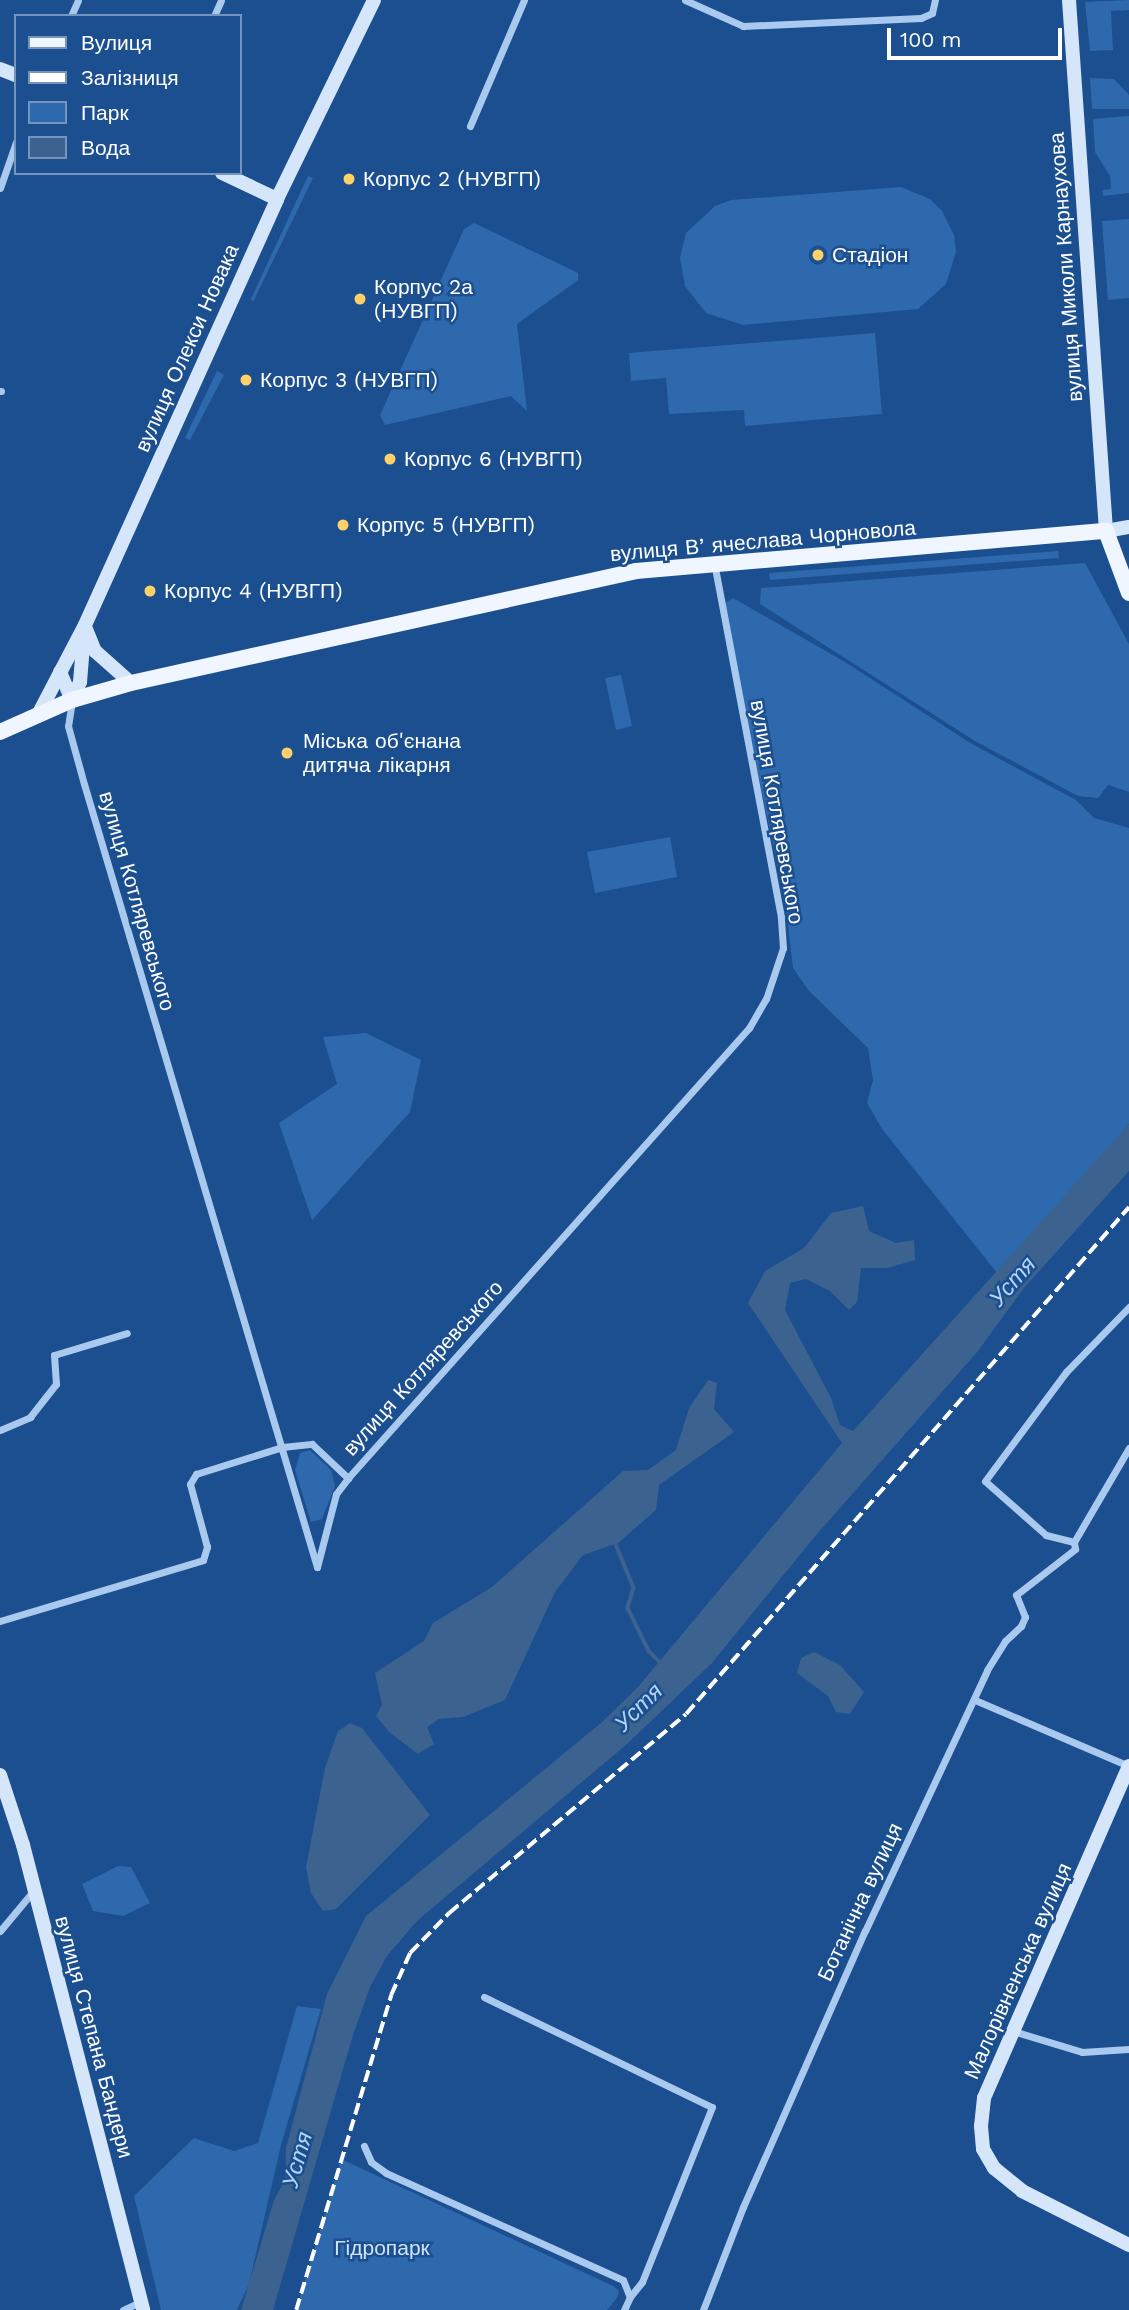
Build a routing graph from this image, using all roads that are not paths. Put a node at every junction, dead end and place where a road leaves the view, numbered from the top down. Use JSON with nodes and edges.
{"nodes":[{"id":1,"x":374,"y":0,"type":"edge"},
{"id":2,"x":524,"y":0,"type":"edge"},
{"id":3,"x":685,"y":0,"type":"edge"},
{"id":4,"x":935,"y":0,"type":"edge"},
{"id":5,"x":1069,"y":0,"type":"edge"},
{"id":6,"x":470,"y":126,"type":"dead end"},
{"id":7,"x":14,"y":148,"type":"edge"},
{"id":8,"x":226,"y":175,"type":"edge"},
{"id":9,"x":0,"y":188,"type":"edge"},
{"id":10,"x":277,"y":199,"type":"junction"},
{"id":11,"x":1129,"y":527,"type":"edge"},
{"id":12,"x":1106,"y":531,"type":"junction"},
{"id":13,"x":714,"y":564,"type":"junction"},
{"id":14,"x":1129,"y":593,"type":"edge"},
{"id":15,"x":85,"y":625,"type":"junction"},
{"id":16,"x":60,"y":672,"type":"junction"},
{"id":17,"x":131,"y":683,"type":"junction"},
{"id":18,"x":72,"y":701,"type":"junction"},
{"id":19,"x":39,"y":713,"type":"junction"},
{"id":20,"x":0,"y":732,"type":"edge"},
{"id":21,"x":1129,"y":1307,"type":"edge"},
{"id":22,"x":127,"y":1333,"type":"dead end"},
{"id":23,"x":0,"y":1430,"type":"edge"},
{"id":24,"x":282,"y":1447,"type":"junction"},
{"id":25,"x":1129,"y":1448,"type":"edge"},
{"id":26,"x":348,"y":1478,"type":"junction"},
{"id":27,"x":1074,"y":1542,"type":"junction"},
{"id":28,"x":0,"y":1621,"type":"edge"},
{"id":29,"x":975,"y":1700,"type":"junction"},
{"id":30,"x":1128,"y":1768,"type":"edge"},
{"id":31,"x":0,"y":1775,"type":"edge"},
{"id":32,"x":34,"y":1890,"type":"junction"},
{"id":33,"x":0,"y":1931,"type":"edge"},
{"id":34,"x":484,"y":1997,"type":"dead end"},
{"id":35,"x":1013,"y":2031,"type":"junction"},
{"id":36,"x":1129,"y":2049,"type":"edge"},
{"id":37,"x":364,"y":2146,"type":"dead end"},
{"id":38,"x":1129,"y":2245,"type":"edge"},
{"id":39,"x":630,"y":2297,"type":"junction"},
{"id":40,"x":142,"y":2306,"type":"edge"},
{"id":41,"x":123,"y":2310,"type":"edge"},
{"id":42,"x":624,"y":2310,"type":"edge"},
{"id":43,"x":703,"y":2310,"type":"edge"}],
"edges":[{"from":1,"to":10,"type":"main road","name":"вулиця Олекси Новака"},
{"from":2,"to":6,"type":"street"},
{"from":3,"to":4,"type":"street"},
{"from":5,"to":12,"type":"main road","name":"вулиця Миколи Карнаухова"},
{"from":7,"to":9,"type":"street"},
{"from":8,"to":10,"type":"main road"},
{"from":10,"to":15,"type":"main road","name":"вулиця Олекси Новака"},
{"from":11,"to":12,"type":"main road","name":"вулиця Вʼячеслава Чорновола"},
{"from":12,"to":13,"type":"main road","name":"вулиця Вʼячеслава Чорновола"},
{"from":12,"to":14,"type":"main road"},
{"from":13,"to":17,"type":"main road","name":"вулиця Вʼячеслава Чорновола"},
{"from":13,"to":26,"type":"street","name":"вулиця Котляревського"},
{"from":15,"to":16,"type":"main road","name":"вулиця Олекси Новака"},
{"from":15,"to":17,"type":"main road"},
{"from":15,"to":18,"type":"main road"},
{"from":16,"to":18,"type":"main road"},
{"from":16,"to":19,"type":"main road","name":"вулиця Олекси Новака"},
{"from":17,"to":18,"type":"main road","name":"вулиця Вʼячеслава Чорновола"},
{"from":18,"to":19,"type":"main road","name":"вулиця Вʼячеслава Чорновола"},
{"from":18,"to":24,"type":"street","name":"вулиця Котляревського"},
{"from":19,"to":20,"type":"main road","name":"вулиця Вʼячеслава Чорновола"},
{"from":21,"to":27,"type":"street"},
{"from":22,"to":23,"type":"street"},
{"from":24,"to":26,"type":"street","name":"вулиця Котляревського"},
{"from":24,"to":26,"type":"street"},
{"from":24,"to":28,"type":"street"},
{"from":25,"to":27,"type":"street","name":"Ботанічна вулиця"},
{"from":27,"to":29,"type":"street","name":"Ботанічна вулиця"},
{"from":29,"to":30,"type":"street"},
{"from":29,"to":43,"type":"street","name":"Ботанічна вулиця"},
{"from":30,"to":35,"type":"main road","name":"Малорівненська вулиця"},
{"from":31,"to":32,"type":"main road","name":"вулиця Степана Бандери"},
{"from":32,"to":33,"type":"street"},
{"from":32,"to":40,"type":"main road","name":"вулиця Степана Бандери"},
{"from":34,"to":39,"type":"street"},
{"from":35,"to":36,"type":"street"},
{"from":35,"to":38,"type":"main road","name":"Малорівненська вулиця"},
{"from":37,"to":39,"type":"street"},
{"from":39,"to":42,"type":"street"},
{"from":40,"to":41,"type":"street"}]}
